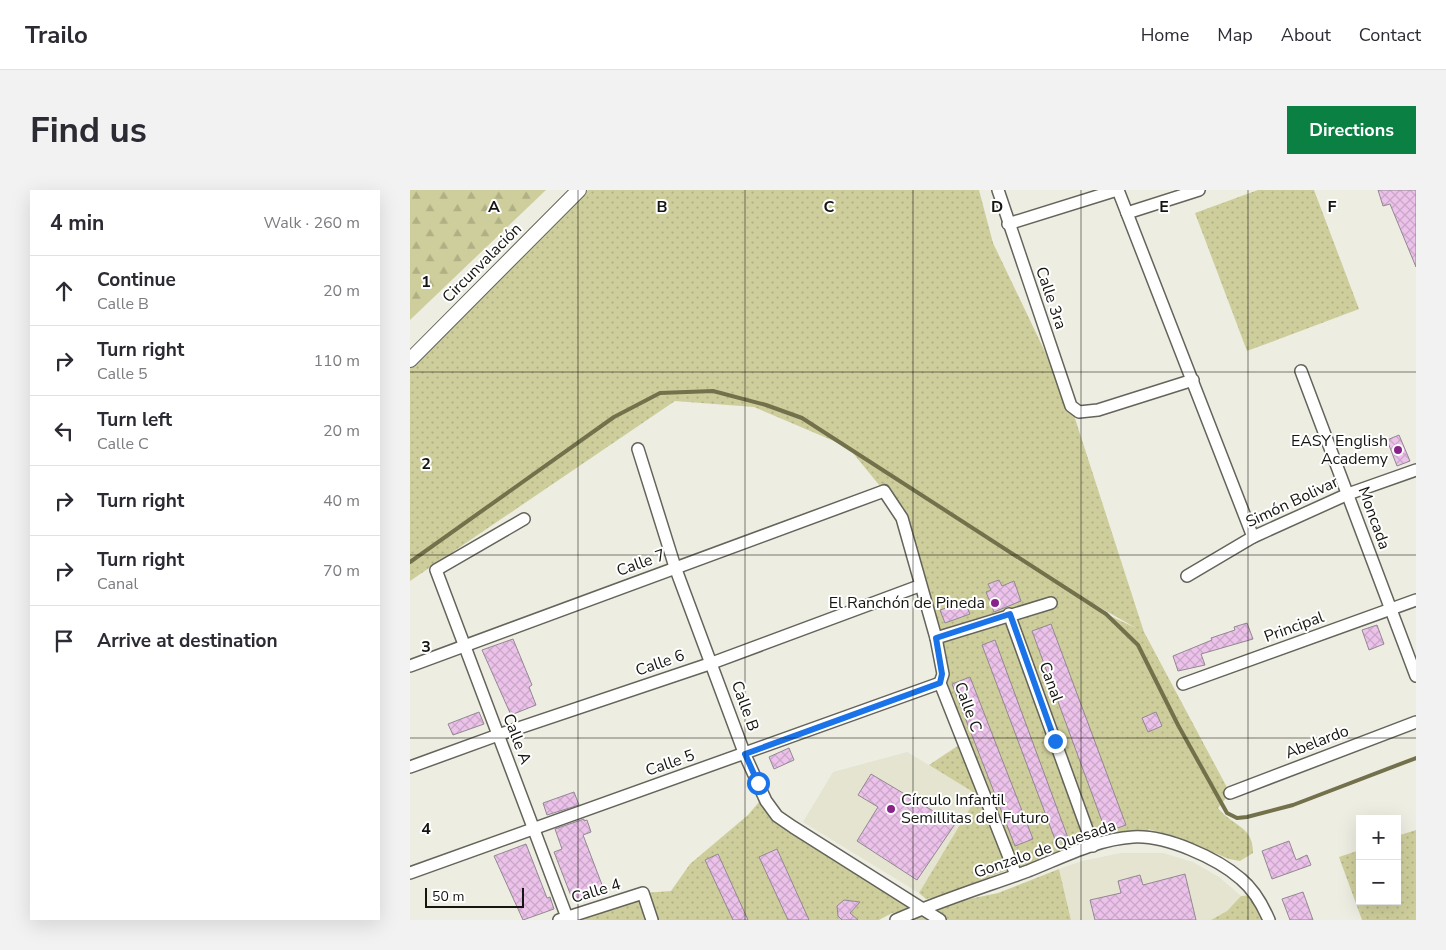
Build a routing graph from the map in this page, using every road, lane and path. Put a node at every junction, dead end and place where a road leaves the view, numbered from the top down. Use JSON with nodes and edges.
{"nodes":[{"id":1,"x":579,"y":190,"type":"edge"},
{"id":2,"x":998,"y":190,"type":"edge"},
{"id":3,"x":1117,"y":190,"type":"edge"},
{"id":4,"x":1200,"y":190,"type":"edge"},
{"id":5,"x":1128,"y":213,"type":"junction"},
{"id":6,"x":1008,"y":224,"type":"junction"},
{"id":7,"x":410,"y":360,"type":"edge"},
{"id":8,"x":1301,"y":371,"type":"dead end"},
{"id":9,"x":1193,"y":380,"type":"junction"},
{"id":10,"x":638,"y":449,"type":"dead end"},
{"id":11,"x":1416,"y":470,"type":"edge"},
{"id":12,"x":884,"y":491,"type":"joint"},
{"id":13,"x":1348,"y":494,"type":"junction"},
{"id":14,"x":524,"y":519,"type":"dead end"},
{"id":15,"x":1253,"y":537,"type":"junction"},
{"id":16,"x":675,"y":567,"type":"junction"},
{"id":17,"x":1187,"y":576,"type":"dead end"},
{"id":18,"x":920,"y":586,"type":"junction"},
{"id":19,"x":1416,"y":600,"type":"edge"},
{"id":20,"x":1051,"y":603,"type":"dead end"},
{"id":21,"x":1389,"y":610,"type":"junction"},
{"id":22,"x":1010,"y":614,"type":"junction"},
{"id":23,"x":936,"y":638,"type":"junction"},
{"id":24,"x":464,"y":646,"type":"junction"},
{"id":25,"x":712,"y":663,"type":"junction"},
{"id":26,"x":410,"y":666,"type":"edge"},
{"id":27,"x":1416,"y":676,"type":"edge"},
{"id":28,"x":940,"y":683,"type":"junction"},
{"id":29,"x":1183,"y":684,"type":"dead end"},
{"id":30,"x":1416,"y":722,"type":"edge"},
{"id":31,"x":498,"y":735,"type":"junction"},
{"id":32,"x":745,"y":754,"type":"junction"},
{"id":33,"x":410,"y":767,"type":"edge"},
{"id":34,"x":1230,"y":793,"type":"dead end"},
{"id":35,"x":533,"y":827,"type":"junction"},
{"id":36,"x":1093,"y":846,"type":"junction"},
{"id":37,"x":410,"y":872,"type":"edge"},
{"id":38,"x":1016,"y":875,"type":"junction"},
{"id":39,"x":922,"y":909,"type":"junction"},
{"id":40,"x":565,"y":919,"type":"edge"},
{"id":41,"x":652,"y":920,"type":"edge"},
{"id":42,"x":896,"y":920,"type":"edge"},
{"id":43,"x":940,"y":920,"type":"edge"},
{"id":44,"x":1269,"y":920,"type":"edge"}],
"edges":[{"from":1,"to":7,"type":"street","name":"Circunvalación"},
{"from":2,"to":6,"type":"street","name":"Calle 3ra"},
{"from":3,"to":5,"type":"street"},
{"from":3,"to":6,"type":"street"},
{"from":4,"to":5,"type":"street"},
{"from":5,"to":9,"type":"street"},
{"from":6,"to":9,"type":"street","name":"Calle 3ra"},
{"from":8,"to":13,"type":"street","name":"Moncada"},
{"from":9,"to":15,"type":"street"},
{"from":10,"to":16,"type":"street","name":"Calle B"},
{"from":11,"to":13,"type":"street","name":"Simón Bolivar"},
{"from":12,"to":16,"type":"street","name":"Calle 7"},
{"from":12,"to":18,"type":"street","name":"Calle C"},
{"from":13,"to":15,"type":"street","name":"Simón Bolivar"},
{"from":13,"to":21,"type":"street","name":"Moncada"},
{"from":14,"to":24,"type":"street","name":"Calle A"},
{"from":15,"to":17,"type":"street","name":"Simón Bolivar"},
{"from":16,"to":24,"type":"street","name":"Calle 7"},
{"from":16,"to":25,"type":"street","name":"Calle B"},
{"from":18,"to":23,"type":"street","name":"Calle C"},
{"from":18,"to":25,"type":"street","name":"Calle 6"},
{"from":19,"to":21,"type":"street","name":"Principal"},
{"from":20,"to":22,"type":"street"},
{"from":21,"to":27,"type":"street","name":"Moncada"},
{"from":21,"to":29,"type":"street","name":"Principal"},
{"from":22,"to":23,"type":"street"},
{"from":22,"to":36,"type":"street","name":"Canal"},
{"from":23,"to":28,"type":"street","name":"Calle C"},
{"from":24,"to":26,"type":"street","name":"Calle 7"},
{"from":24,"to":31,"type":"street","name":"Calle A"},
{"from":25,"to":31,"type":"street","name":"Calle 6"},
{"from":25,"to":32,"type":"street","name":"Calle B"},
{"from":28,"to":32,"type":"street","name":"Calle 5"},
{"from":28,"to":38,"type":"street","name":"Calle C"},
{"from":30,"to":34,"type":"street","name":"Abelardo"},
{"from":31,"to":33,"type":"street","name":"Calle 6"},
{"from":31,"to":35,"type":"street","name":"Calle A"},
{"from":32,"to":35,"type":"street","name":"Calle 5"},
{"from":32,"to":39,"type":"street","name":"Calle B"},
{"from":35,"to":37,"type":"street","name":"Calle 5"},
{"from":35,"to":40,"type":"street","name":"Calle A"},
{"from":36,"to":38,"type":"street","name":"Gonzalo de Quesada"},
{"from":36,"to":44,"type":"street","name":"Gonzalo de Quesada"},
{"from":38,"to":39,"type":"street","name":"Gonzalo de Quesada"},
{"from":39,"to":42,"type":"street","name":"Gonzalo de Quesada"},
{"from":39,"to":43,"type":"street","name":"Calle B"},
{"from":40,"to":41,"type":"street","name":"Calle 4"}]}
